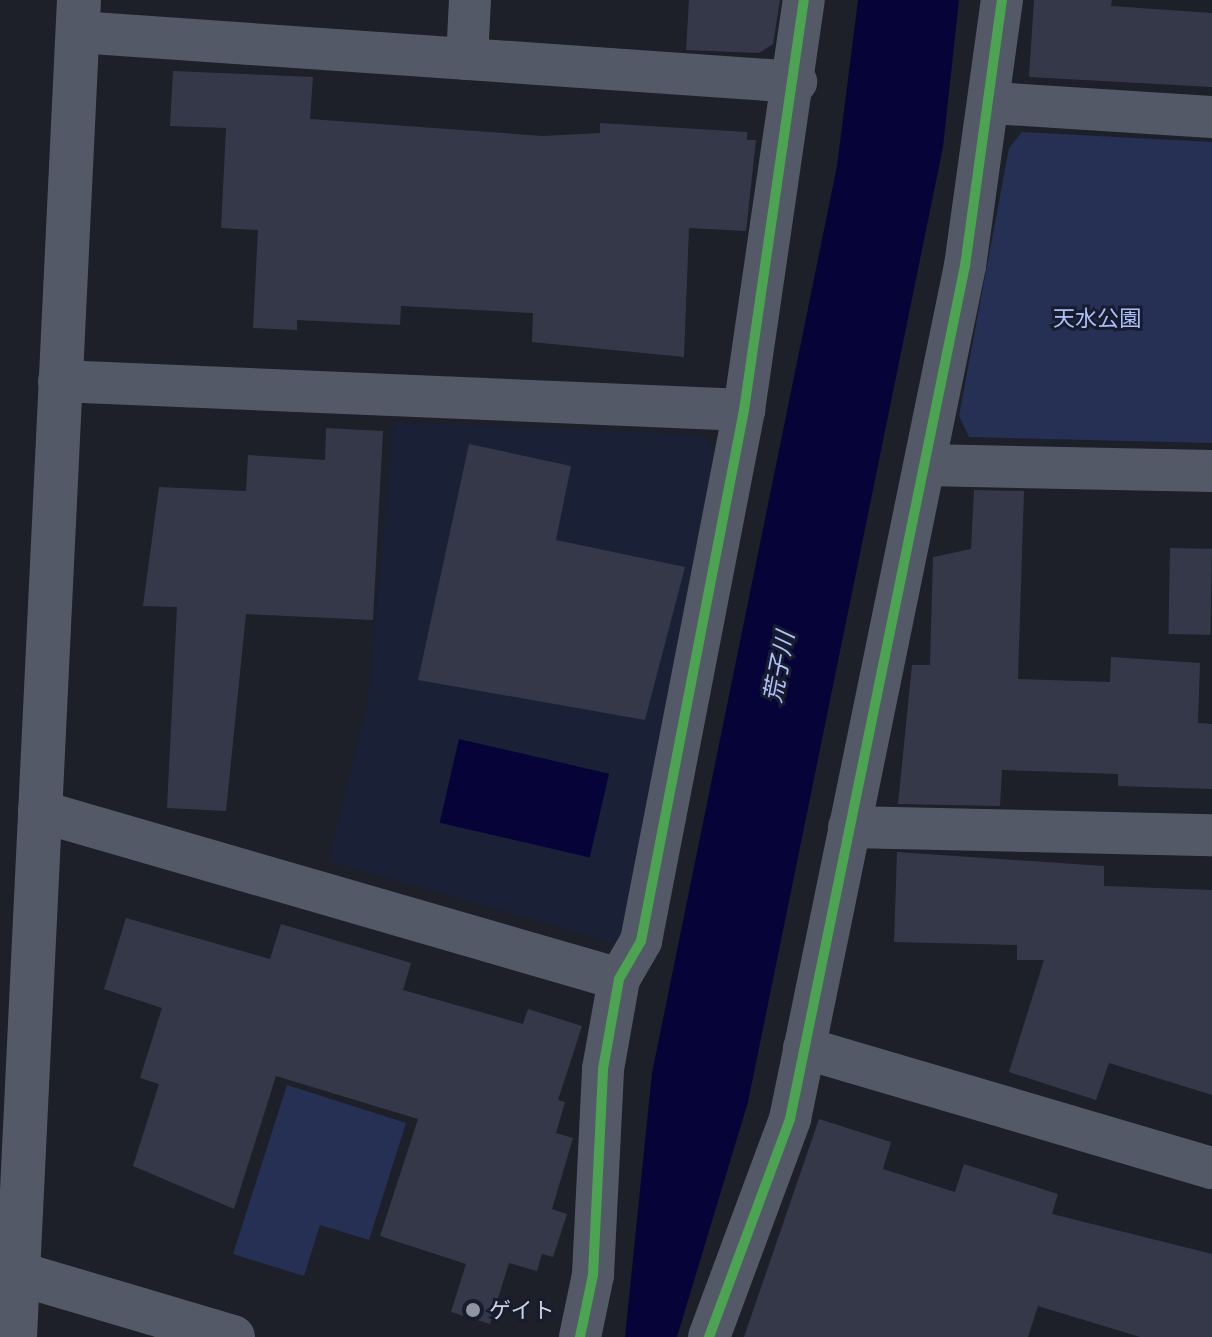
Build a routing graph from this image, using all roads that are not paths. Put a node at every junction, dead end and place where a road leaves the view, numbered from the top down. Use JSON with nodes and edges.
{"nodes":[{"id":1,"x":470,"y":0,"type":"edge"},
{"id":2,"x":804,"y":0,"type":"edge"},
{"id":3,"x":1002,"y":0,"type":"edge"},
{"id":4,"x":79,"y":16,"type":"edge"},
{"id":5,"x":467,"y":59,"type":"junction"},
{"id":6,"x":796,"y":82,"type":"junction"},
{"id":7,"x":993,"y":103,"type":"junction"},
{"id":8,"x":1212,"y":117,"type":"edge"},
{"id":9,"x":59,"y":381,"type":"junction"},
{"id":10,"x":744,"y":410,"type":"junction"},
{"id":11,"x":926,"y":465,"type":"junction"},
{"id":12,"x":1212,"y":471,"type":"edge"},
{"id":13,"x":39,"y":811,"type":"junction"},
{"id":14,"x":849,"y":827,"type":"junction"},
{"id":15,"x":1212,"y":835,"type":"edge"},
{"id":16,"x":619,"y":979,"type":"junction"},
{"id":17,"x":804,"y":1048,"type":"junction"},
{"id":18,"x":1212,"y":1168,"type":"edge"},
{"id":19,"x":9,"y":1271,"type":"edge"},
{"id":20,"x":15,"y":1337,"type":"edge"},
{"id":21,"x":233,"y":1337,"type":"edge"},
{"id":22,"x":580,"y":1337,"type":"edge"},
{"id":23,"x":709,"y":1337,"type":"edge"}],
"edges":[{"from":1,"to":5,"type":"street"},
{"from":2,"to":6,"type":"street"},
{"from":3,"to":7,"type":"street"},
{"from":4,"to":5,"type":"street"},
{"from":4,"to":9,"type":"street"},
{"from":5,"to":6,"type":"street"},
{"from":6,"to":10,"type":"street"},
{"from":7,"to":8,"type":"street"},
{"from":7,"to":11,"type":"street"},
{"from":9,"to":10,"type":"street"},
{"from":9,"to":13,"type":"street"},
{"from":10,"to":16,"type":"street"},
{"from":11,"to":12,"type":"street"},
{"from":11,"to":14,"type":"street"},
{"from":13,"to":16,"type":"street"},
{"from":13,"to":19,"type":"street"},
{"from":14,"to":15,"type":"street"},
{"from":14,"to":17,"type":"street"},
{"from":16,"to":22,"type":"street"},
{"from":17,"to":18,"type":"street"},
{"from":17,"to":23,"type":"street"},
{"from":19,"to":20,"type":"street"},
{"from":19,"to":21,"type":"street"}]}
